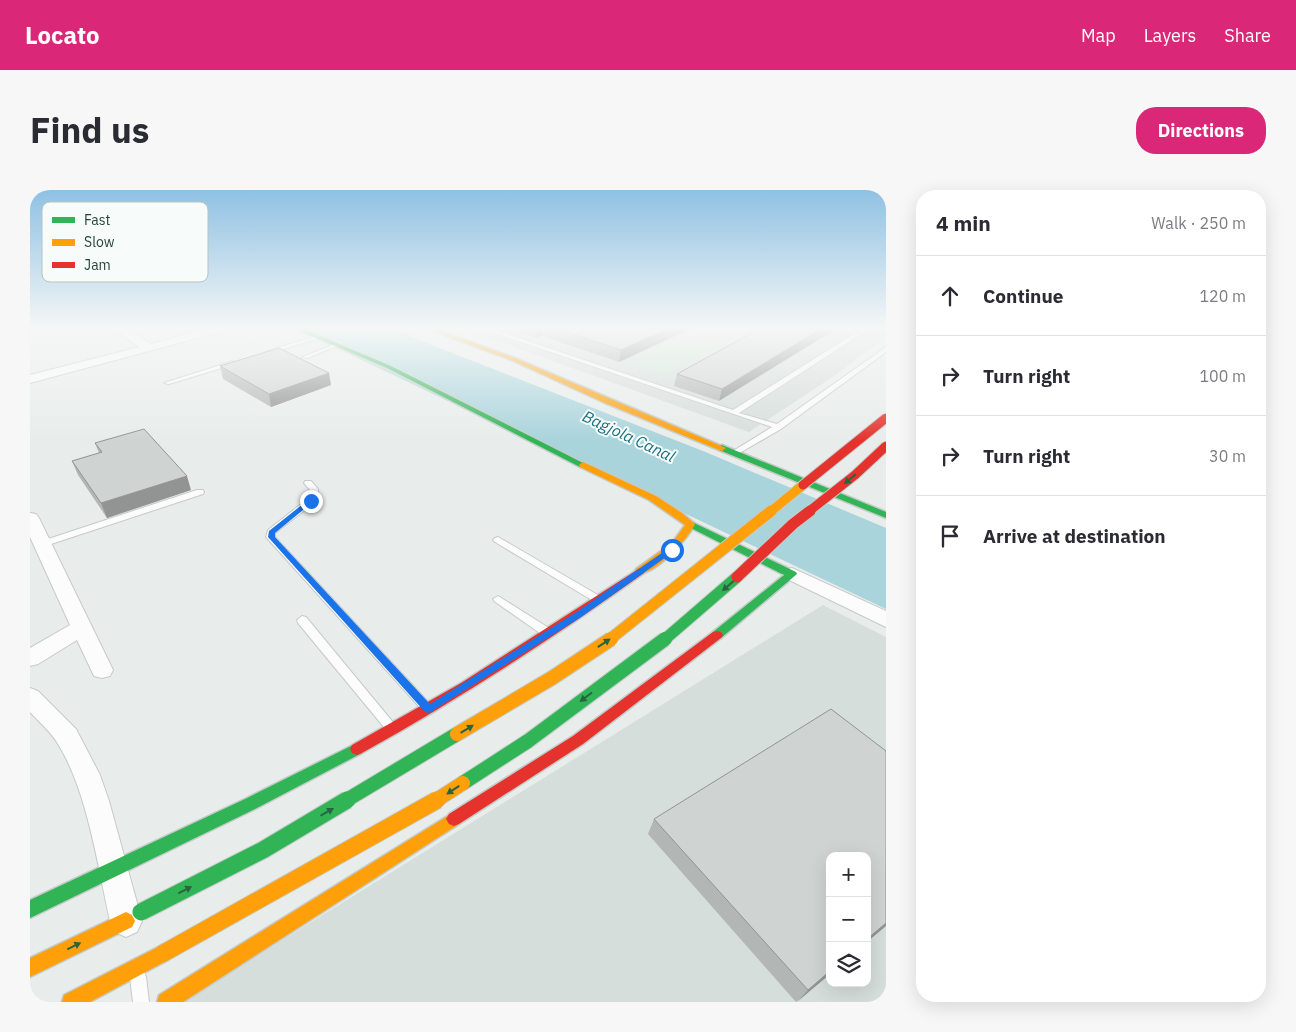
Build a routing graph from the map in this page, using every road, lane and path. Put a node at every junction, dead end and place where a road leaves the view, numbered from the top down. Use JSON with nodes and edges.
{"nodes":[{"id":1,"x":82,"y":365,"type":"edge"},
{"id":2,"x":225,"y":365,"type":"edge"},
{"id":3,"x":384,"y":365,"type":"edge"},
{"id":4,"x":526,"y":365,"type":"edge"},
{"id":5,"x":590,"y":365,"type":"edge"},
{"id":6,"x":810,"y":365,"type":"edge"},
{"id":7,"x":864,"y":365,"type":"edge"},
{"id":8,"x":30,"y":379,"type":"edge"},
{"id":9,"x":167,"y":383,"type":"dead end"},
{"id":10,"x":734,"y":413,"type":"junction"},
{"id":11,"x":886,"y":418,"type":"edge"},
{"id":12,"x":778,"y":427,"type":"junction"},
{"id":13,"x":886,"y":446,"type":"edge"},
{"id":14,"x":736,"y":453,"type":"junction"},
{"id":15,"x":308,"y":483,"type":"dead end"},
{"id":16,"x":200,"y":492,"type":"dead end"},
{"id":17,"x":886,"y":515,"type":"edge"},
{"id":18,"x":30,"y":518,"type":"edge"},
{"id":19,"x":690,"y":524,"type":"junction"},
{"id":20,"x":498,"y":540,"type":"dead end"},
{"id":21,"x":42,"y":544,"type":"junction"},
{"id":22,"x":792,"y":574,"type":"junction"},
{"id":23,"x":498,"y":598,"type":"dead end"},
{"id":24,"x":599,"y":600,"type":"junction"},
{"id":25,"x":302,"y":620,"type":"dead end"},
{"id":26,"x":886,"y":620,"type":"edge"},
{"id":27,"x":81,"y":628,"type":"junction"},
{"id":28,"x":549,"y":634,"type":"junction"},
{"id":29,"x":30,"y":658,"type":"edge"},
{"id":30,"x":102,"y":670,"type":"dead end"},
{"id":31,"x":30,"y":697,"type":"edge"},
{"id":32,"x":429,"y":710,"type":"junction"},
{"id":33,"x":393,"y":730,"type":"junction"},
{"id":34,"x":114,"y":871,"type":"junction"},
{"id":35,"x":30,"y":909,"type":"edge"},
{"id":36,"x":134,"y":916,"type":"junction"},
{"id":37,"x":136,"y":967,"type":"junction"},
{"id":38,"x":30,"y":968,"type":"edge"},
{"id":39,"x":71,"y":1002,"type":"edge"},
{"id":40,"x":141,"y":1002,"type":"edge"},
{"id":41,"x":166,"y":1002,"type":"edge"}],
"edges":[{"from":1,"to":8,"type":"street"},
{"from":2,"to":9,"type":"lane"},
{"from":3,"to":19,"type":"street"},
{"from":4,"to":14,"type":"street"},
{"from":5,"to":10,"type":"lane"},
{"from":6,"to":10,"type":"lane"},
{"from":7,"to":12,"type":"lane"},
{"from":10,"to":12,"type":"lane"},
{"from":36,"to":11,"type":"street","one_way":true,"bridge":true},
{"from":12,"to":14,"type":"lane"},
{"from":13,"to":37,"type":"street","one_way":true,"bridge":true},
{"from":14,"to":17,"type":"street"},
{"from":15,"to":32,"type":"lane"},
{"from":16,"to":21,"type":"lane"},
{"from":18,"to":21,"type":"street"},
{"from":19,"to":22,"type":"street"},
{"from":19,"to":24,"type":"street"},
{"from":20,"to":24,"type":"lane"},
{"from":21,"to":27,"type":"street"},
{"from":22,"to":26,"type":"street"},
{"from":22,"to":41,"type":"street"},
{"from":23,"to":28,"type":"lane"},
{"from":24,"to":28,"type":"street"},
{"from":25,"to":33,"type":"lane"},
{"from":27,"to":29,"type":"street"},
{"from":27,"to":30,"type":"street"},
{"from":28,"to":32,"type":"street"},
{"from":31,"to":34,"type":"street"},
{"from":32,"to":33,"type":"street"},
{"from":33,"to":34,"type":"street"},
{"from":34,"to":35,"type":"street"},
{"from":34,"to":36,"type":"street"},
{"from":38,"to":36,"type":"street","one_way":true},
{"from":37,"to":39,"type":"street"},
{"from":37,"to":40,"type":"lane"}]}
